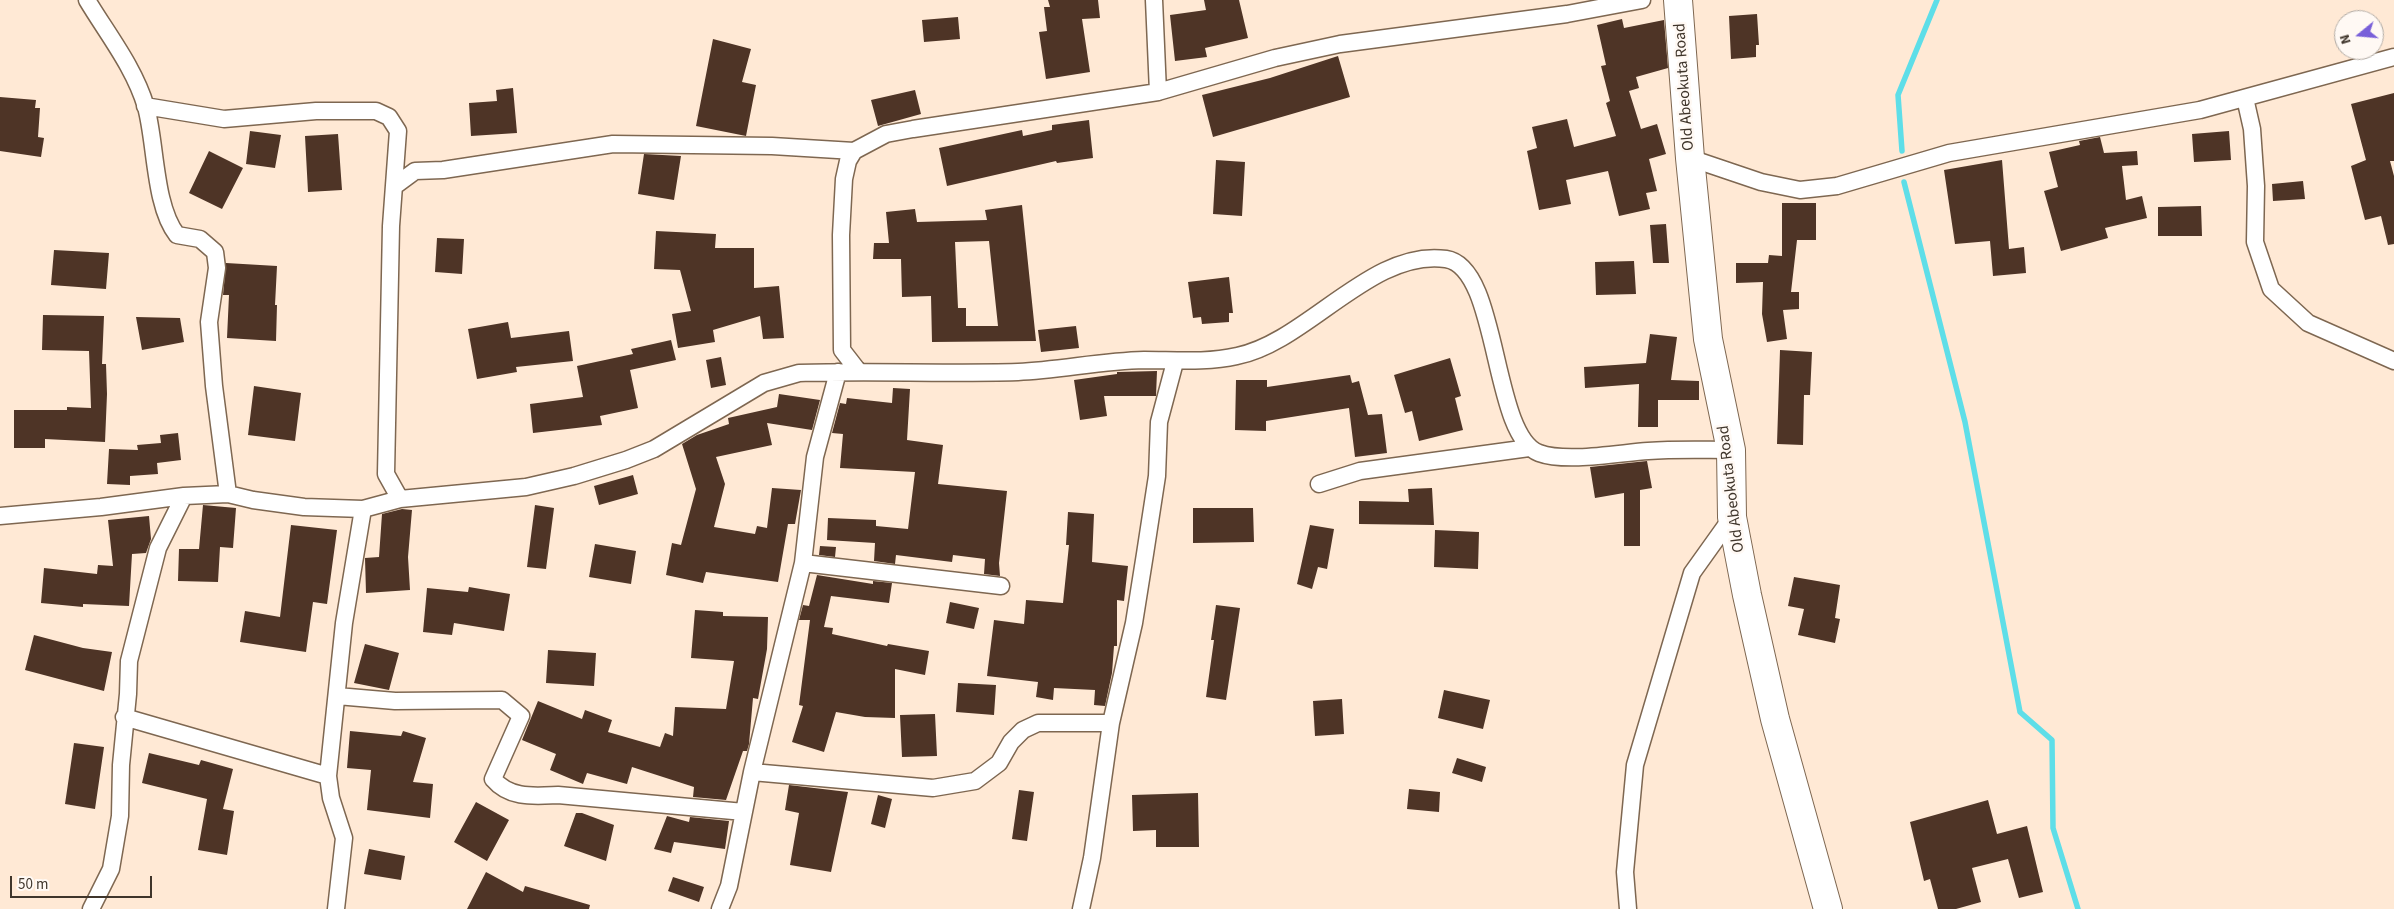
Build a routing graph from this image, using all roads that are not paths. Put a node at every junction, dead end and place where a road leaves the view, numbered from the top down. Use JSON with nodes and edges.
{"nodes":[{"id":1,"x":87,"y":0,"type":"edge"},
{"id":2,"x":1154,"y":0,"type":"edge"},
{"id":3,"x":1642,"y":0,"type":"edge"},
{"id":4,"x":1678,"y":0,"type":"edge"},
{"id":5,"x":2394,"y":56,"type":"edge"},
{"id":6,"x":1158,"y":92,"type":"junction"},
{"id":7,"x":2245,"y":98,"type":"junction"},
{"id":8,"x":145,"y":106,"type":"junction"},
{"id":9,"x":854,"y":151,"type":"junction"},
{"id":10,"x":397,"y":155,"type":"junction"},
{"id":11,"x":1690,"y":158,"type":"junction"},
{"id":12,"x":414,"y":171,"type":"junction"},
{"id":13,"x":396,"y":184,"type":"junction"},
{"id":14,"x":2394,"y":361,"type":"edge"},
{"id":15,"x":1175,"y":362,"type":"junction"},
{"id":16,"x":838,"y":372,"type":"junction"},
{"id":17,"x":859,"y":372,"type":"junction"},
{"id":18,"x":1529,"y":448,"type":"junction"},
{"id":19,"x":1731,"y":450,"type":"junction"},
{"id":20,"x":1319,"y":484,"type":"dead end"},
{"id":21,"x":228,"y":494,"type":"junction"},
{"id":22,"x":184,"y":496,"type":"junction"},
{"id":23,"x":400,"y":499,"type":"junction"},
{"id":24,"x":363,"y":509,"type":"junction"},
{"id":25,"x":0,"y":516,"type":"edge"},
{"id":26,"x":1732,"y":517,"type":"junction"},
{"id":27,"x":803,"y":563,"type":"junction"},
{"id":28,"x":1001,"y":586,"type":"dead end"},
{"id":29,"x":337,"y":696,"type":"junction"},
{"id":30,"x":124,"y":717,"type":"junction"},
{"id":31,"x":1111,"y":724,"type":"junction"},
{"id":32,"x":752,"y":772,"type":"junction"},
{"id":33,"x":328,"y":776,"type":"junction"},
{"id":34,"x":744,"y":812,"type":"junction"},
{"id":35,"x":92,"y":909,"type":"edge"},
{"id":36,"x":336,"y":909,"type":"edge"},
{"id":37,"x":720,"y":909,"type":"edge"},
{"id":38,"x":1081,"y":909,"type":"edge"},
{"id":39,"x":1628,"y":909,"type":"edge"},
{"id":40,"x":1828,"y":909,"type":"edge"}],
"edges":[{"from":1,"to":8,"type":"street"},
{"from":2,"to":6,"type":"street"},
{"from":3,"to":6,"type":"street"},
{"from":4,"to":11,"type":"highway","name":"Old Abeokuta Road"},
{"from":5,"to":7,"type":"street"},
{"from":6,"to":9,"type":"street"},
{"from":7,"to":11,"type":"street"},
{"from":7,"to":14,"type":"street"},
{"from":8,"to":10,"type":"street"},
{"from":8,"to":21,"type":"street"},
{"from":9,"to":12,"type":"street"},
{"from":9,"to":17,"type":"street"},
{"from":10,"to":12,"type":"street"},
{"from":10,"to":13,"type":"street"},
{"from":11,"to":19,"type":"highway","name":"Old Abeokuta Road"},
{"from":12,"to":13,"type":"street"},
{"from":13,"to":23,"type":"street"},
{"from":15,"to":17,"type":"street"},
{"from":15,"to":18,"type":"street"},
{"from":15,"to":31,"type":"street"},
{"from":16,"to":17,"type":"street"},
{"from":16,"to":23,"type":"street"},
{"from":16,"to":27,"type":"street"},
{"from":18,"to":19,"type":"street"},
{"from":18,"to":20,"type":"street"},
{"from":19,"to":26,"type":"highway","name":"Old Abeokuta Road"},
{"from":21,"to":22,"type":"street"},
{"from":21,"to":24,"type":"street"},
{"from":22,"to":25,"type":"street"},
{"from":22,"to":30,"type":"street"},
{"from":23,"to":24,"type":"street"},
{"from":24,"to":29,"type":"street"},
{"from":26,"to":39,"type":"street"},
{"from":26,"to":40,"type":"highway","name":"Old Abeokuta Road"},
{"from":27,"to":28,"type":"street"},
{"from":27,"to":32,"type":"street"},
{"from":29,"to":33,"type":"street"},
{"from":29,"to":34,"type":"street"},
{"from":30,"to":33,"type":"street"},
{"from":30,"to":35,"type":"street"},
{"from":31,"to":32,"type":"street"},
{"from":31,"to":38,"type":"street"},
{"from":32,"to":34,"type":"street"},
{"from":33,"to":36,"type":"street"},
{"from":34,"to":37,"type":"street"}]}
